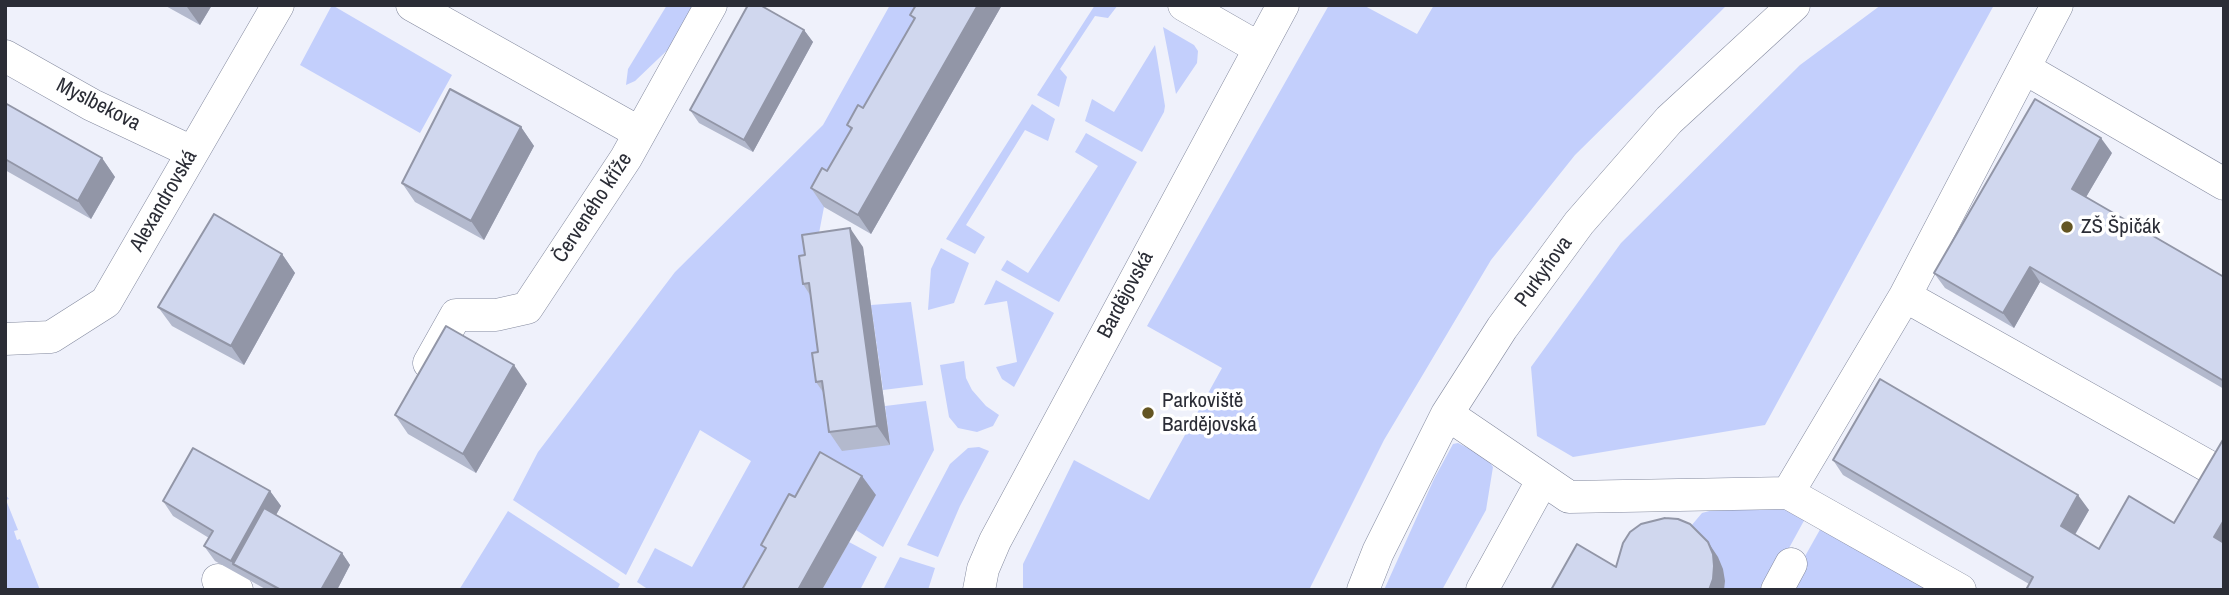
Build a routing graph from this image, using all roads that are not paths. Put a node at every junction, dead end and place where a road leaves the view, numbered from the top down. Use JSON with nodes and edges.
{"nodes":[{"id":1,"x":278,"y":5,"type":"edge"},
{"id":2,"x":412,"y":5,"type":"edge"},
{"id":3,"x":711,"y":5,"type":"edge"},
{"id":4,"x":1184,"y":5,"type":"edge"},
{"id":5,"x":1283,"y":5,"type":"edge"},
{"id":6,"x":1794,"y":5,"type":"edge"},
{"id":7,"x":2057,"y":5,"type":"edge"},
{"id":8,"x":1259,"y":48,"type":"junction"},
{"id":9,"x":5,"y":55,"type":"edge"},
{"id":10,"x":2024,"y":68,"type":"junction"},
{"id":11,"x":640,"y":133,"type":"junction"},
{"id":12,"x":192,"y":152,"type":"junction"},
{"id":13,"x":2224,"y":184,"type":"edge"},
{"id":14,"x":1905,"y":296,"type":"junction"},
{"id":15,"x":5,"y":339,"type":"edge"},
{"id":16,"x":419,"y":380,"type":"edge"},
{"id":17,"x":1447,"y":414,"type":"junction"},
{"id":18,"x":2222,"y":474,"type":"edge"},
{"id":19,"x":1542,"y":481,"type":"junction"},
{"id":20,"x":1788,"y":493,"type":"junction"},
{"id":21,"x":979,"y":590,"type":"edge"},
{"id":22,"x":1363,"y":590,"type":"edge"},
{"id":23,"x":1482,"y":590,"type":"edge"},
{"id":24,"x":1960,"y":590,"type":"edge"}],
"edges":[{"from":1,"to":12,"type":"street","name":"Alexandrovská"},
{"from":2,"to":11,"type":"street","name":"Červeného kříže"},
{"from":3,"to":11,"type":"street"},
{"from":4,"to":8,"type":"street"},
{"from":5,"to":8,"type":"street","name":"Bardějovská"},
{"from":6,"to":17,"type":"street","name":"Purkyňova"},
{"from":7,"to":10,"type":"street"},
{"from":8,"to":21,"type":"street","name":"Bardějovská"},
{"from":9,"to":12,"type":"street","name":"Myslbekova"},
{"from":10,"to":13,"type":"street"},
{"from":10,"to":14,"type":"street"},
{"from":11,"to":16,"type":"street","name":"Červeného kříže"},
{"from":12,"to":15,"type":"street","name":"Alexandrovská"},
{"from":14,"to":18,"type":"street"},
{"from":14,"to":20,"type":"street"},
{"from":17,"to":19,"type":"street"},
{"from":17,"to":22,"type":"street","name":"Purkyňova"},
{"from":19,"to":20,"type":"street"},
{"from":19,"to":23,"type":"street"},
{"from":20,"to":24,"type":"street"}]}
